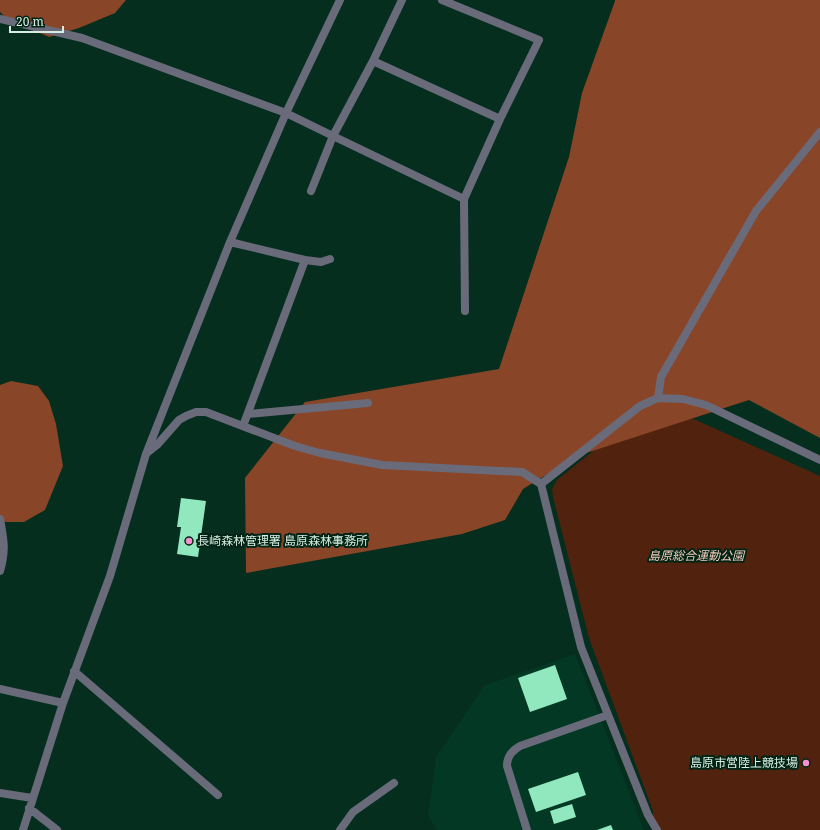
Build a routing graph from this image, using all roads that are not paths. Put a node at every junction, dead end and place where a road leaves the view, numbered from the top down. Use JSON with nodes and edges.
{"nodes":[{"id":1,"x":340,"y":0,"type":"edge"},
{"id":2,"x":402,"y":0,"type":"edge"},
{"id":3,"x":442,"y":0,"type":"edge"},
{"id":4,"x":0,"y":19,"type":"edge"},
{"id":5,"x":373,"y":61,"type":"junction"},
{"id":6,"x":286,"y":112,"type":"junction"},
{"id":7,"x":500,"y":119,"type":"junction"},
{"id":8,"x":820,"y":132,"type":"edge"},
{"id":9,"x":334,"y":136,"type":"junction"},
{"id":10,"x":311,"y":192,"type":"dead end"},
{"id":11,"x":464,"y":199,"type":"junction"},
{"id":12,"x":230,"y":242,"type":"junction"},
{"id":13,"x":330,"y":259,"type":"dead end"},
{"id":14,"x":305,"y":260,"type":"junction"},
{"id":15,"x":464,"y":311,"type":"dead end"},
{"id":16,"x":658,"y":398,"type":"junction"},
{"id":17,"x":368,"y":403,"type":"dead end"},
{"id":18,"x":248,"y":414,"type":"junction"},
{"id":19,"x":243,"y":426,"type":"junction"},
{"id":20,"x":146,"y":454,"type":"junction"},
{"id":21,"x":820,"y":460,"type":"edge"},
{"id":22,"x":541,"y":484,"type":"junction"},
{"id":23,"x":0,"y":519,"type":"edge"},
{"id":24,"x":0,"y":572,"type":"edge"},
{"id":25,"x":74,"y":671,"type":"junction"},
{"id":26,"x":0,"y":689,"type":"edge"},
{"id":27,"x":63,"y":703,"type":"junction"},
{"id":28,"x":608,"y":715,"type":"junction"},
{"id":29,"x":394,"y":784,"type":"dead end"},
{"id":30,"x":0,"y":793,"type":"edge"},
{"id":31,"x":218,"y":795,"type":"dead end"},
{"id":32,"x":32,"y":798,"type":"junction"},
{"id":33,"x":29,"y":808,"type":"junction"},
{"id":34,"x":23,"y":830,"type":"edge"},
{"id":35,"x":57,"y":830,"type":"edge"},
{"id":36,"x":340,"y":830,"type":"edge"},
{"id":37,"x":527,"y":830,"type":"edge"},
{"id":38,"x":657,"y":830,"type":"edge"}],
"edges":[{"from":1,"to":6,"type":"street"},
{"from":2,"to":5,"type":"street"},
{"from":3,"to":7,"type":"street"},
{"from":4,"to":6,"type":"street"},
{"from":5,"to":7,"type":"street"},
{"from":5,"to":9,"type":"street"},
{"from":6,"to":9,"type":"street"},
{"from":6,"to":12,"type":"street"},
{"from":7,"to":11,"type":"street"},
{"from":8,"to":16,"type":"street"},
{"from":9,"to":10,"type":"street"},
{"from":9,"to":11,"type":"street"},
{"from":11,"to":15,"type":"street"},
{"from":12,"to":14,"type":"street"},
{"from":12,"to":20,"type":"street"},
{"from":13,"to":14,"type":"street"},
{"from":14,"to":18,"type":"street"},
{"from":16,"to":21,"type":"street"},
{"from":16,"to":22,"type":"street"},
{"from":17,"to":18,"type":"street"},
{"from":18,"to":19,"type":"street"},
{"from":19,"to":20,"type":"street"},
{"from":19,"to":22,"type":"street"},
{"from":20,"to":25,"type":"street"},
{"from":22,"to":28,"type":"street"},
{"from":23,"to":24,"type":"street"},
{"from":25,"to":27,"type":"street"},
{"from":25,"to":31,"type":"street"},
{"from":26,"to":27,"type":"street"},
{"from":27,"to":32,"type":"street"},
{"from":28,"to":37,"type":"street"},
{"from":28,"to":38,"type":"street"},
{"from":29,"to":36,"type":"street"},
{"from":30,"to":32,"type":"street"},
{"from":32,"to":33,"type":"street"},
{"from":33,"to":34,"type":"street"},
{"from":33,"to":35,"type":"street"}]}
